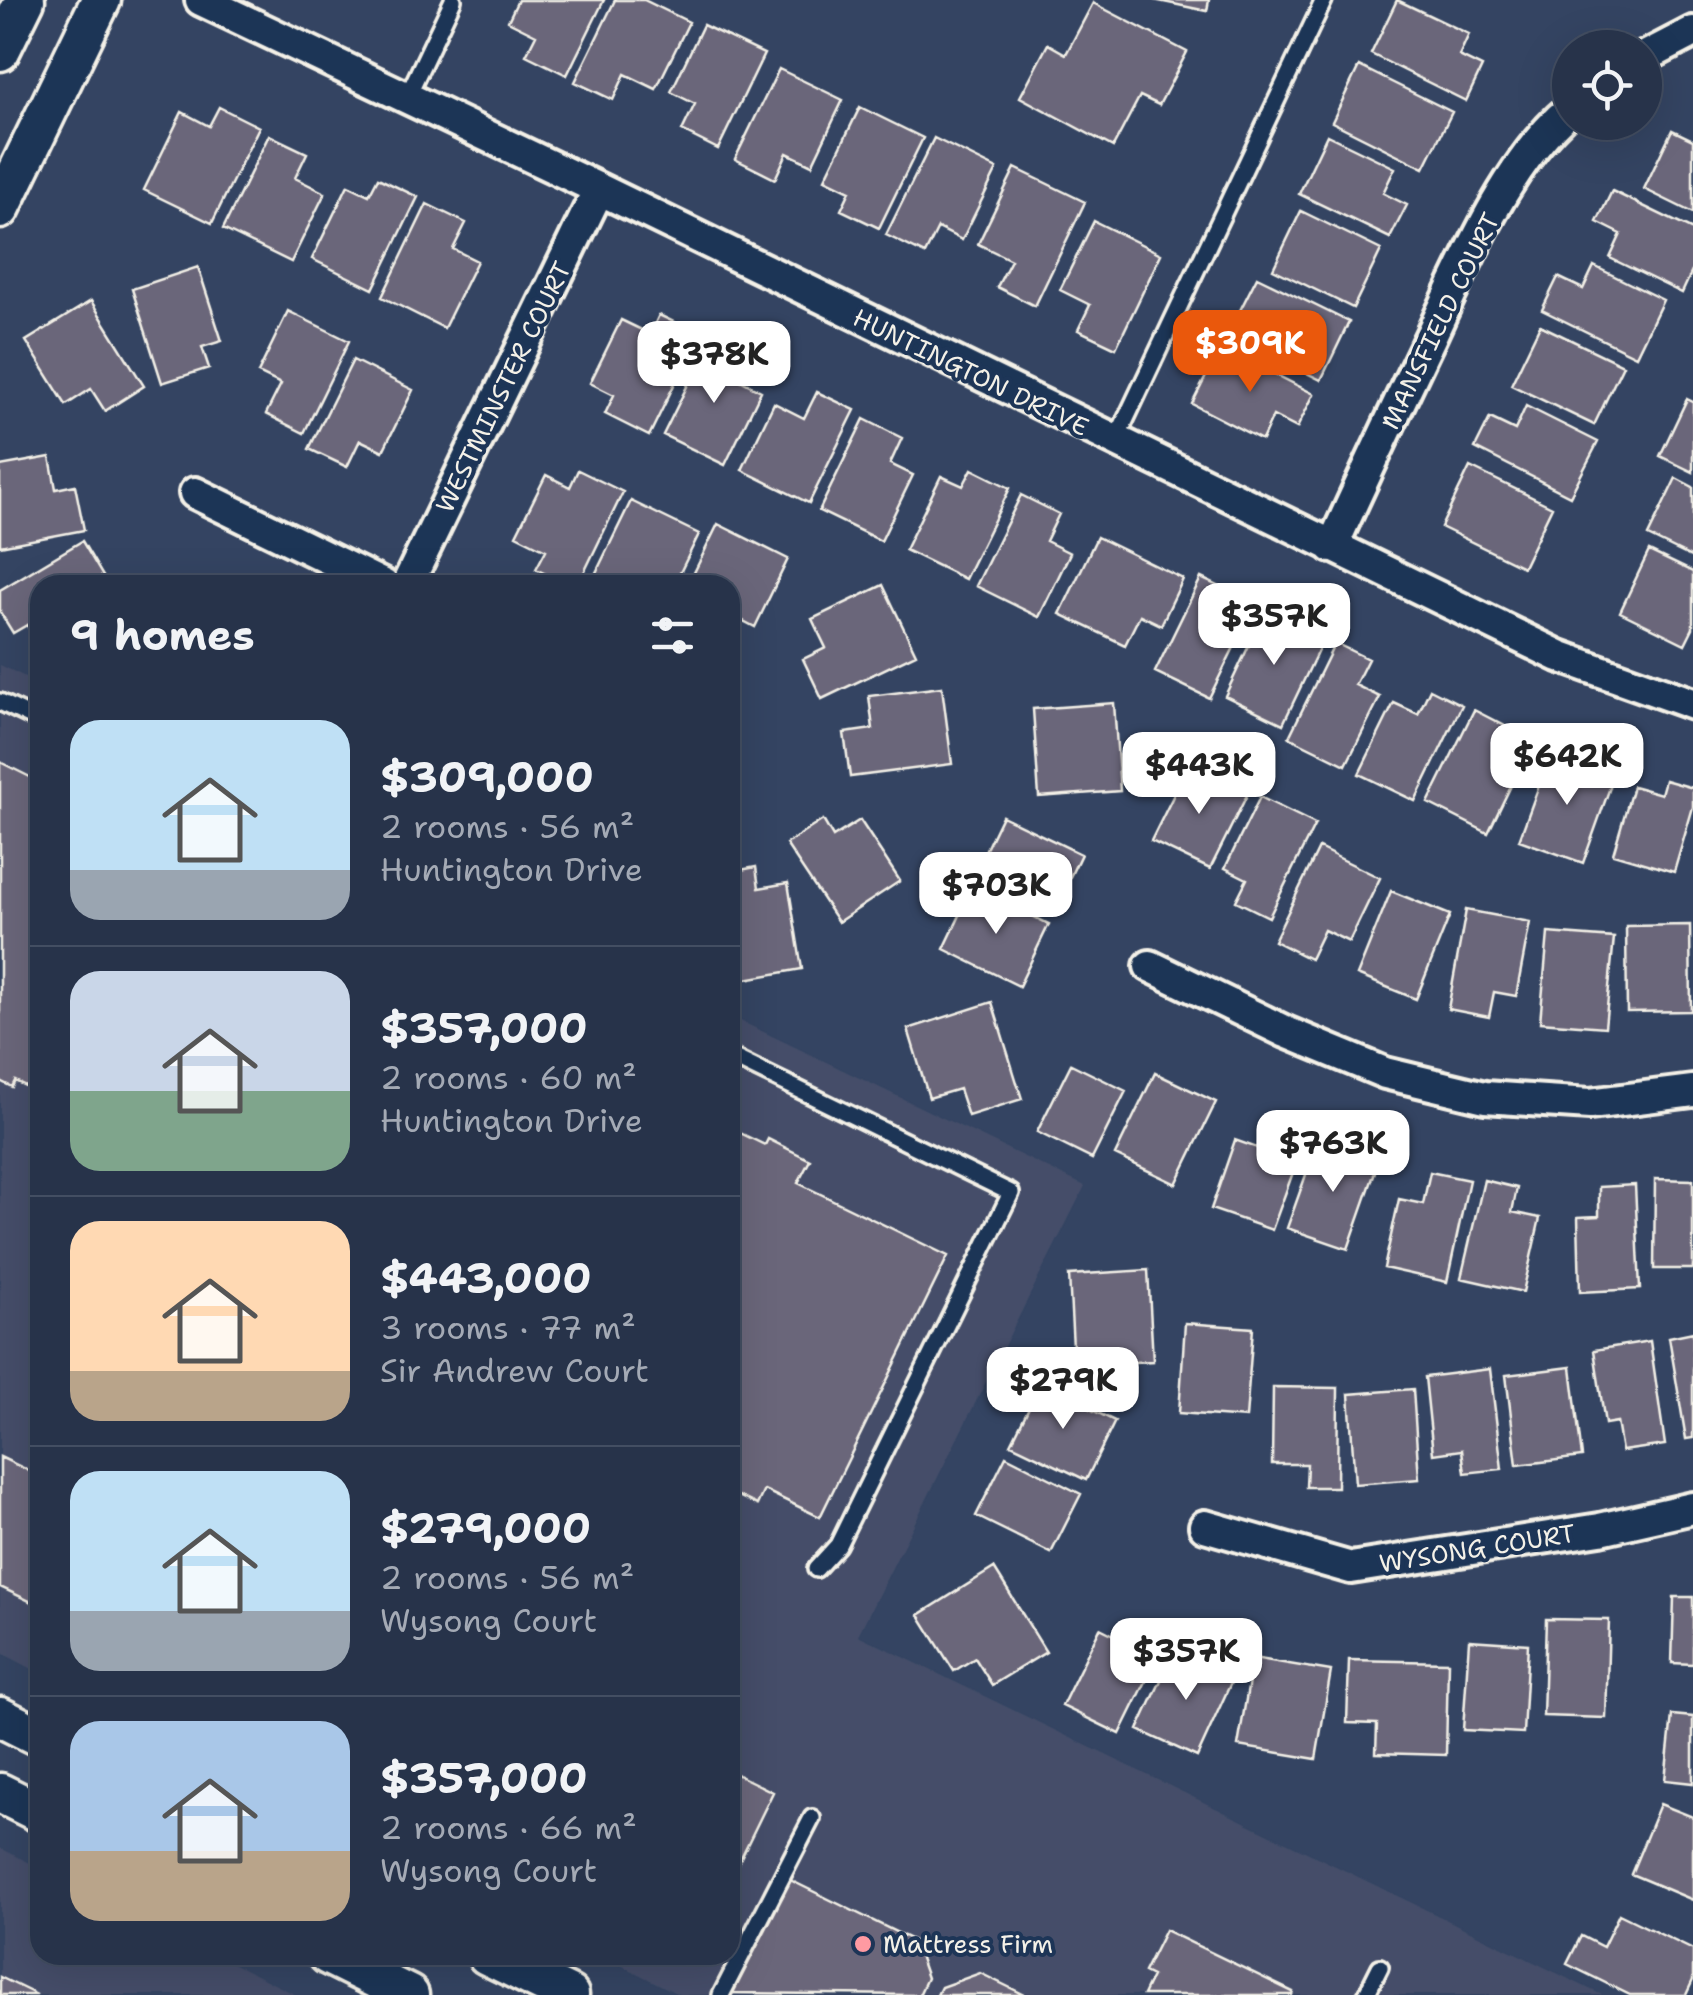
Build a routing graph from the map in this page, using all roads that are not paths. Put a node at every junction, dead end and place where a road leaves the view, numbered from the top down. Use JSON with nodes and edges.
{"nodes":[{"id":1,"x":25,"y":0,"type":"edge"},
{"id":2,"x":100,"y":0,"type":"edge"},
{"id":3,"x":202,"y":0,"type":"edge"},
{"id":4,"x":453,"y":0,"type":"edge"},
{"id":5,"x":1324,"y":0,"type":"edge"},
{"id":6,"x":1693,"y":32,"type":"edge"},
{"id":7,"x":1662,"y":48,"type":"edge"},
{"id":8,"x":0,"y":50,"type":"edge"},
{"id":9,"x":407,"y":97,"type":"junction"},
{"id":10,"x":1552,"y":125,"type":"edge"},
{"id":11,"x":600,"y":189,"type":"junction"},
{"id":12,"x":0,"y":209,"type":"edge"},
{"id":13,"x":1114,"y":442,"type":"junction"},
{"id":14,"x":195,"y":493,"type":"dead end"},
{"id":15,"x":1332,"y":547,"type":"junction"},
{"id":16,"x":363,"y":575,"type":"edge"},
{"id":17,"x":412,"y":575,"type":"edge"},
{"id":18,"x":0,"y":702,"type":"edge"},
{"id":19,"x":1693,"y":704,"type":"edge"},
{"id":20,"x":30,"y":716,"type":"edge"},
{"id":21,"x":1150,"y":966,"type":"dead end"},
{"id":22,"x":740,"y":1061,"type":"edge"},
{"id":23,"x":1693,"y":1090,"type":"edge"},
{"id":24,"x":1693,"y":1508,"type":"edge"},
{"id":25,"x":1205,"y":1526,"type":"dead end"},
{"id":26,"x":816,"y":1569,"type":"dead end"},
{"id":27,"x":0,"y":1717,"type":"edge"},
{"id":28,"x":30,"y":1732,"type":"edge"},
{"id":29,"x":0,"y":1794,"type":"edge"},
{"id":30,"x":30,"y":1808,"type":"edge"},
{"id":31,"x":812,"y":1818,"type":"dead end"},
{"id":32,"x":740,"y":1958,"type":"edge"},
{"id":33,"x":348,"y":1965,"type":"edge"},
{"id":34,"x":508,"y":1965,"type":"edge"},
{"id":35,"x":736,"y":1965,"type":"edge"},
{"id":36,"x":1380,"y":1967,"type":"dead end"},
{"id":37,"x":410,"y":1995,"type":"edge"},
{"id":38,"x":569,"y":1995,"type":"edge"},
{"id":39,"x":721,"y":1995,"type":"edge"},
{"id":40,"x":1366,"y":1995,"type":"edge"}],
"edges":[{"from":1,"to":8,"type":"street"},
{"from":2,"to":12,"type":"street"},
{"from":3,"to":9,"type":"street","name":"HUNTINGTON DRIVE"},
{"from":4,"to":9,"type":"lane"},
{"from":5,"to":13,"type":"lane"},
{"from":6,"to":7,"type":"street"},
{"from":9,"to":11,"type":"street","name":"HUNTINGTON DRIVE"},
{"from":10,"to":15,"type":"street","name":"MANSFIELD COURT"},
{"from":11,"to":13,"type":"street","name":"HUNTINGTON DRIVE"},
{"from":11,"to":17,"type":"street","name":"WESTMINSTER COURT"},
{"from":13,"to":15,"type":"street","name":"HUNTINGTON DRIVE"},
{"from":14,"to":16,"type":"street"},
{"from":15,"to":19,"type":"street","name":"HUNTINGTON DRIVE"},
{"from":18,"to":20,"type":"lane"},
{"from":21,"to":23,"type":"street"},
{"from":22,"to":26,"type":"lane"},
{"from":24,"to":25,"type":"street","name":"WYSONG COURT"},
{"from":27,"to":28,"type":"street"},
{"from":29,"to":30,"type":"street"},
{"from":31,"to":32,"type":"lane"},
{"from":33,"to":37,"type":"street"},
{"from":34,"to":38,"type":"street"},
{"from":35,"to":39,"type":"lane"},
{"from":36,"to":40,"type":"lane"}]}
